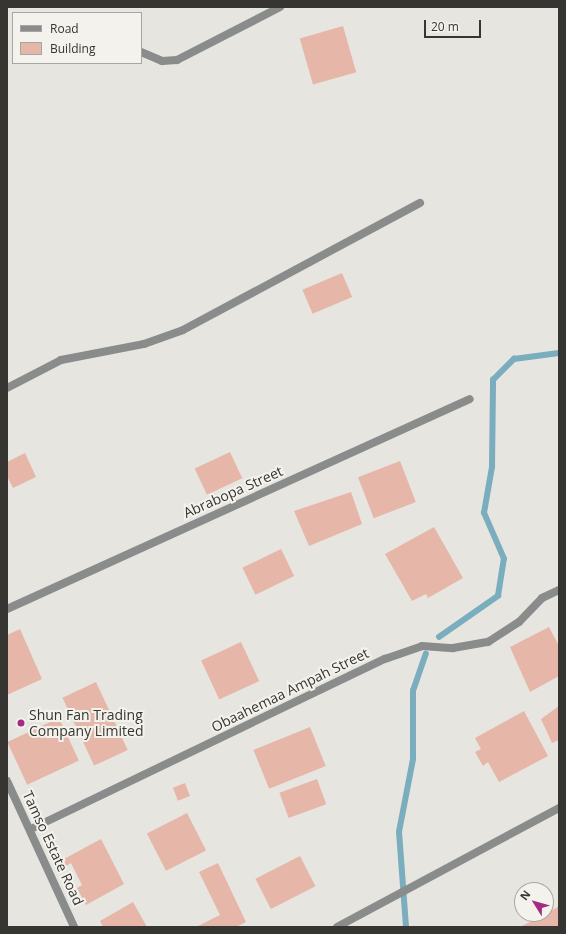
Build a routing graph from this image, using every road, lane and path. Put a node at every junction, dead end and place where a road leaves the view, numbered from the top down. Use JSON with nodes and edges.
{"nodes":[{"id":1,"x":280,"y":7,"type":"edge"},
{"id":2,"x":142,"y":52,"type":"edge"},
{"id":3,"x":420,"y":203,"type":"dead end"},
{"id":4,"x":7,"y":388,"type":"edge"},
{"id":5,"x":470,"y":399,"type":"dead end"},
{"id":6,"x":559,"y":590,"type":"edge"},
{"id":7,"x":7,"y":609,"type":"edge"},
{"id":8,"x":7,"y":780,"type":"edge"},
{"id":9,"x":559,"y":808,"type":"edge"},
{"id":10,"x":31,"y":829,"type":"junction"},
{"id":11,"x":74,"y":927,"type":"edge"},
{"id":12,"x":337,"y":927,"type":"edge"}],
"edges":[{"from":1,"to":2,"type":"street"},
{"from":3,"to":4,"type":"street"},
{"from":5,"to":7,"type":"street","name":"Abrabopa Street"},
{"from":6,"to":10,"type":"street","name":"Obaahemaa Ampah Street"},
{"from":8,"to":10,"type":"street","name":"Tamso Estate Road"},
{"from":9,"to":12,"type":"street"},
{"from":10,"to":11,"type":"street","name":"Tamso Estate Road"}]}
